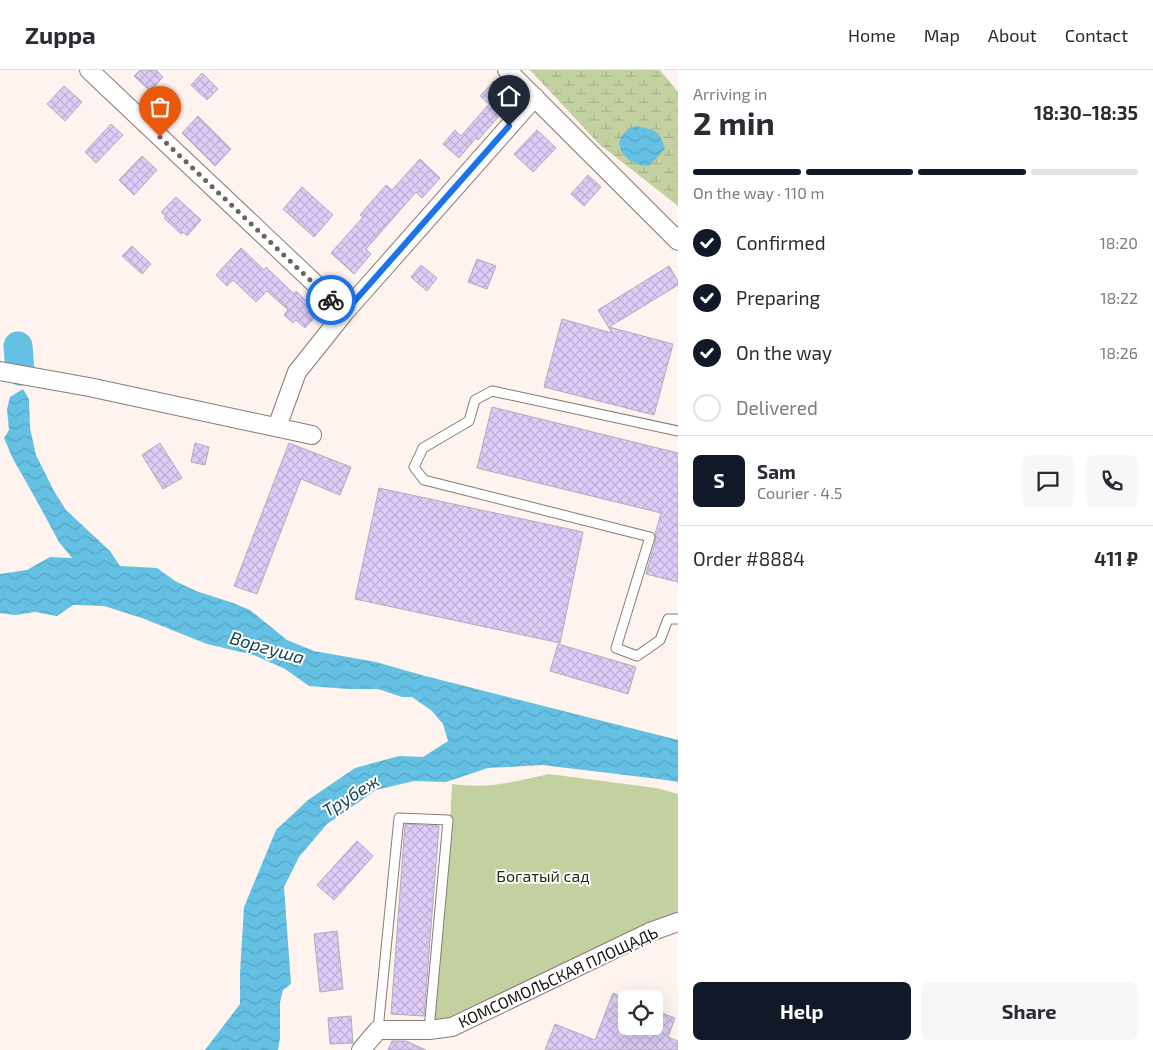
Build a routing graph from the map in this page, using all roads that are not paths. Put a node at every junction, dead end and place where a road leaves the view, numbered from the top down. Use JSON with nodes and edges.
{"nodes":[{"id":1,"x":89,"y":70,"type":"edge"},
{"id":2,"x":507,"y":70,"type":"edge"},
{"id":3,"x":535,"y":97,"type":"junction"},
{"id":4,"x":678,"y":241,"type":"edge"},
{"id":5,"x":345,"y":312,"type":"junction"},
{"id":6,"x":0,"y":371,"type":"edge"},
{"id":7,"x":277,"y":427,"type":"junction"},
{"id":8,"x":678,"y":431,"type":"edge"},
{"id":9,"x":312,"y":435,"type":"dead end"},
{"id":10,"x":678,"y":619,"type":"edge"},
{"id":11,"x":678,"y":922,"type":"edge"},
{"id":12,"x":378,"y":1030,"type":"junction"},
{"id":13,"x":429,"y":1030,"type":"junction"},
{"id":14,"x":361,"y":1050,"type":"edge"}],
"edges":[{"from":1,"to":5,"type":"street"},
{"from":2,"to":3,"type":"street"},
{"from":3,"to":4,"type":"street"},
{"from":3,"to":5,"type":"street"},
{"from":5,"to":7,"type":"street"},
{"from":6,"to":7,"type":"street"},
{"from":7,"to":9,"type":"street"},
{"from":8,"to":10,"type":"lane"},
{"from":11,"to":13,"type":"street","name":"КОМСОМОЛЬСКАЯ ПЛОЩАДЬ"},
{"from":12,"to":13,"type":"street","name":"КОМСОМОЛЬСКАЯ ПЛОЩАДЬ"},
{"from":12,"to":13,"type":"lane"},
{"from":12,"to":14,"type":"street"}]}
